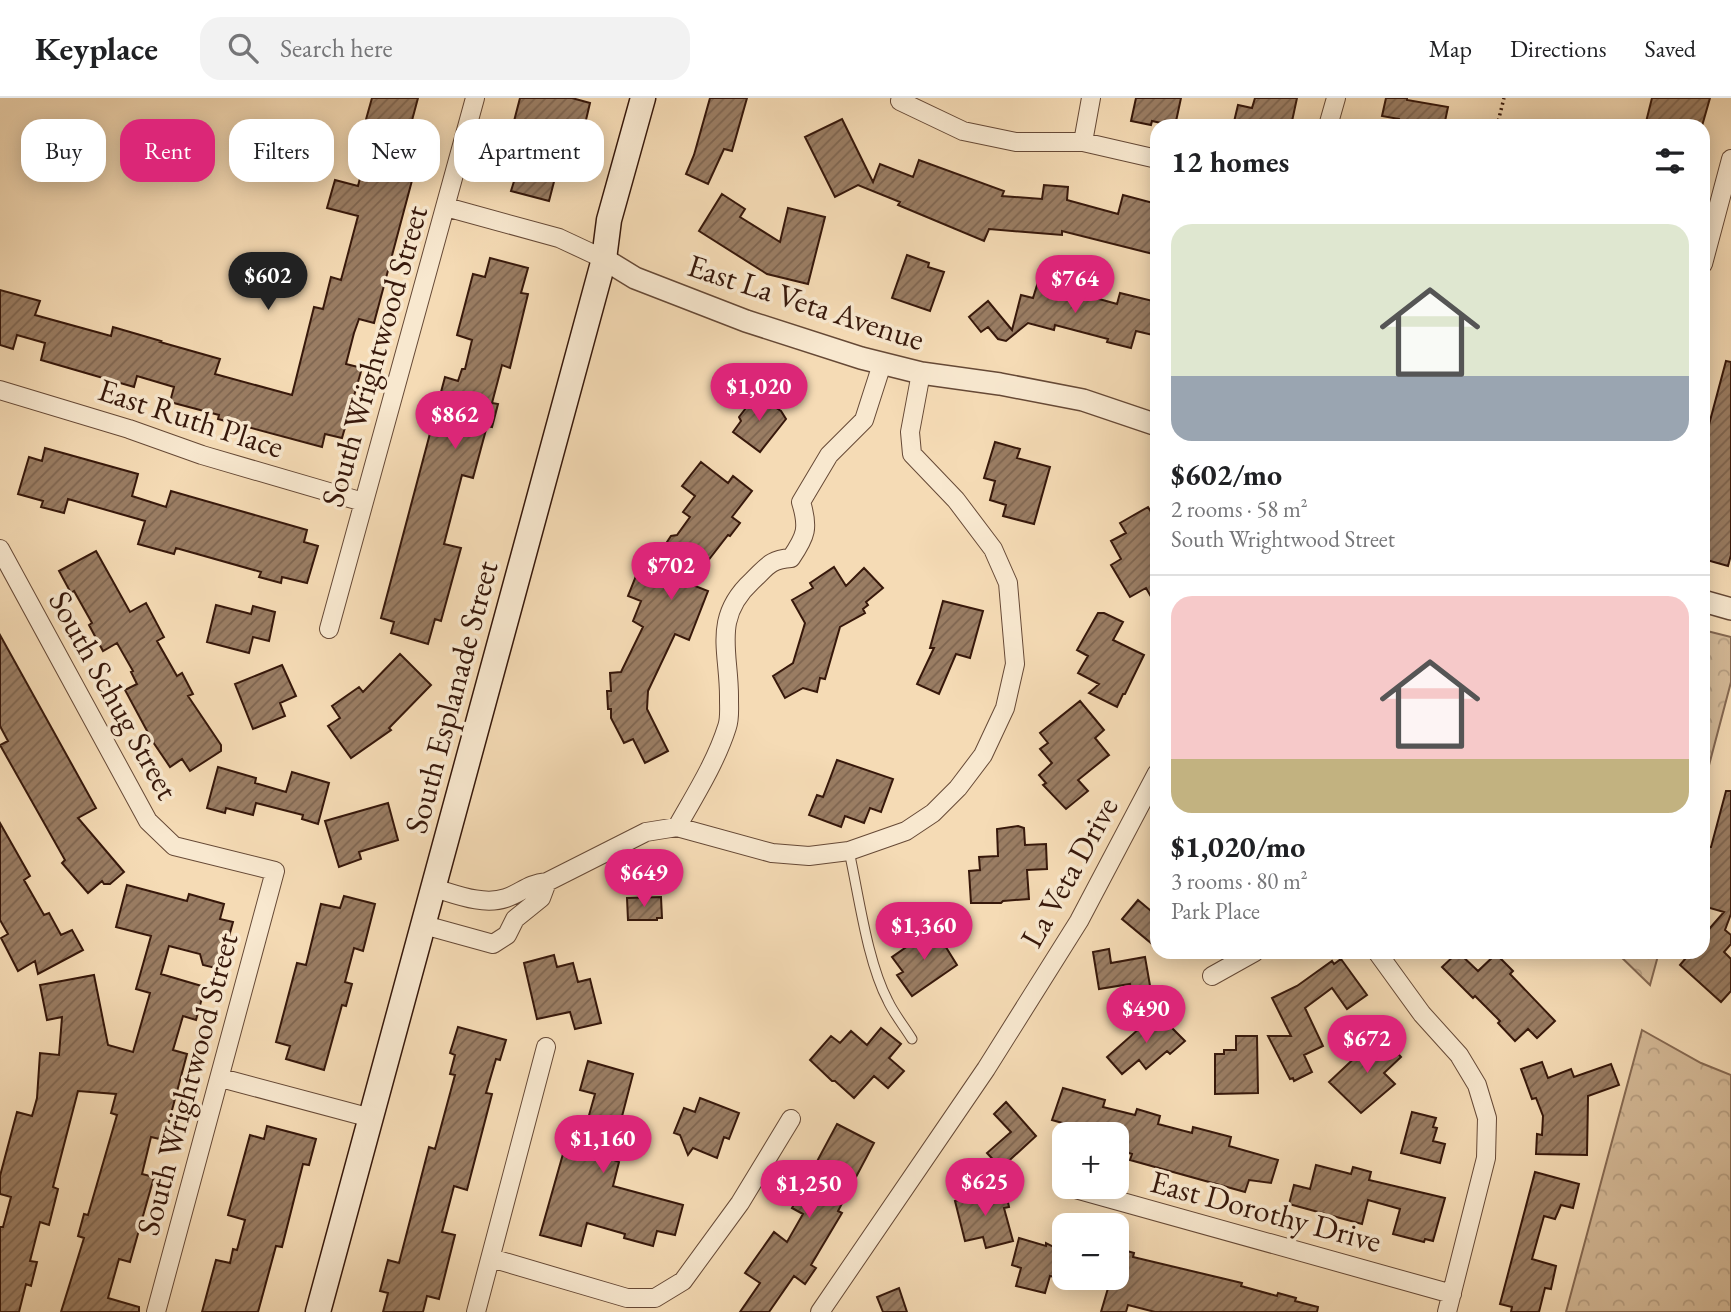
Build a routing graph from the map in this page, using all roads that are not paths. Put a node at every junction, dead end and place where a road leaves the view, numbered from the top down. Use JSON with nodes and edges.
{"nodes":[{"id":1,"x":475,"y":98,"type":"edge"},
{"id":2,"x":643,"y":98,"type":"edge"},
{"id":3,"x":1091,"y":98,"type":"edge"},
{"id":4,"x":1336,"y":98,"type":"edge"},
{"id":5,"x":900,"y":101,"type":"dead end"},
{"id":6,"x":1330,"y":119,"type":"edge"},
{"id":7,"x":1083,"y":142,"type":"junction"},
{"id":8,"x":1150,"y":157,"type":"edge"},
{"id":9,"x":1731,"y":159,"type":"edge"},
{"id":10,"x":446,"y":207,"type":"junction"},
{"id":11,"x":1710,"y":238,"type":"edge"},
{"id":12,"x":604,"y":260,"type":"junction"},
{"id":13,"x":882,"y":364,"type":"junction"},
{"id":14,"x":921,"y":373,"type":"junction"},
{"id":15,"x":0,"y":390,"type":"edge"},
{"id":16,"x":1150,"y":423,"type":"edge"},
{"id":17,"x":363,"y":502,"type":"junction"},
{"id":18,"x":0,"y":549,"type":"edge"},
{"id":19,"x":1710,"y":603,"type":"edge"},
{"id":20,"x":1731,"y":609,"type":"edge"},
{"id":21,"x":329,"y":629,"type":"dead end"},
{"id":22,"x":1150,"y":786,"type":"edge"},
{"id":23,"x":677,"y":827,"type":"junction"},
{"id":24,"x":849,"y":851,"type":"junction"},
{"id":25,"x":275,"y":871,"type":"joint"},
{"id":26,"x":547,"y":882,"type":"junction"},
{"id":27,"x":434,"y":888,"type":"junction"},
{"id":28,"x":502,"y":899,"type":"junction"},
{"id":29,"x":513,"y":921,"type":"junction"},
{"id":30,"x":424,"y":925,"type":"junction"},
{"id":31,"x":1242,"y":959,"type":"edge"},
{"id":32,"x":1382,"y":959,"type":"edge"},
{"id":33,"x":1212,"y":976,"type":"dead end"},
{"id":34,"x":912,"y":1039,"type":"dead end"},
{"id":35,"x":546,"y":1047,"type":"dead end"},
{"id":36,"x":221,"y":1078,"type":"junction"},
{"id":37,"x":371,"y":1118,"type":"junction"},
{"id":38,"x":791,"y":1119,"type":"dead end"},
{"id":39,"x":1111,"y":1199,"type":"edge"},
{"id":40,"x":491,"y":1258,"type":"junction"},
{"id":41,"x":1451,"y":1294,"type":"junction"},
{"id":42,"x":156,"y":1312,"type":"edge"},
{"id":43,"x":318,"y":1312,"type":"edge"},
{"id":44,"x":476,"y":1312,"type":"edge"},
{"id":45,"x":820,"y":1312,"type":"edge"},
{"id":46,"x":1447,"y":1312,"type":"edge"}],
"edges":[{"from":1,"to":10,"type":"street","name":"South Wrightwood Street"},
{"from":2,"to":12,"type":"main road","name":"South Esplanade Street"},
{"from":3,"to":7,"type":"street"},
{"from":4,"to":6,"type":"street"},
{"from":5,"to":7,"type":"street"},
{"from":7,"to":8,"type":"street"},
{"from":9,"to":11,"type":"street"},
{"from":10,"to":12,"type":"street","name":"East La Veta Avenue"},
{"from":10,"to":17,"type":"street","name":"South Wrightwood Street"},
{"from":12,"to":13,"type":"street","name":"East La Veta Avenue"},
{"from":12,"to":27,"type":"main road","name":"South Esplanade Street"},
{"from":13,"to":14,"type":"street","name":"East La Veta Avenue"},
{"from":13,"to":23,"type":"street"},
{"from":14,"to":16,"type":"street","name":"East La Veta Avenue"},
{"from":14,"to":24,"type":"street"},
{"from":15,"to":17,"type":"street","name":"East Ruth Place"},
{"from":17,"to":21,"type":"street","name":"South Wrightwood Street"},
{"from":18,"to":25,"type":"street","name":"South Schug Street"},
{"from":19,"to":20,"type":"street"},
{"from":22,"to":45,"type":"street","name":"La Veta Drive"},
{"from":23,"to":24,"type":"street"},
{"from":23,"to":26,"type":"street"},
{"from":24,"to":34,"type":"lane"},
{"from":25,"to":36,"type":"street","name":"South Wrightwood Street"},
{"from":26,"to":28,"type":"street"},
{"from":26,"to":29,"type":"street"},
{"from":27,"to":28,"type":"street"},
{"from":27,"to":30,"type":"main road","name":"South Esplanade Street"},
{"from":28,"to":29,"type":"lane"},
{"from":29,"to":30,"type":"street"},
{"from":30,"to":37,"type":"main road","name":"South Esplanade Street"},
{"from":31,"to":33,"type":"street"},
{"from":32,"to":41,"type":"street"},
{"from":35,"to":40,"type":"street"},
{"from":36,"to":37,"type":"street"},
{"from":36,"to":42,"type":"street","name":"South Wrightwood Street"},
{"from":37,"to":43,"type":"main road","name":"South Esplanade Street"},
{"from":38,"to":40,"type":"street"},
{"from":39,"to":41,"type":"street","name":"East Dorothy Drive"},
{"from":40,"to":44,"type":"street"},
{"from":41,"to":46,"type":"street"}]}
